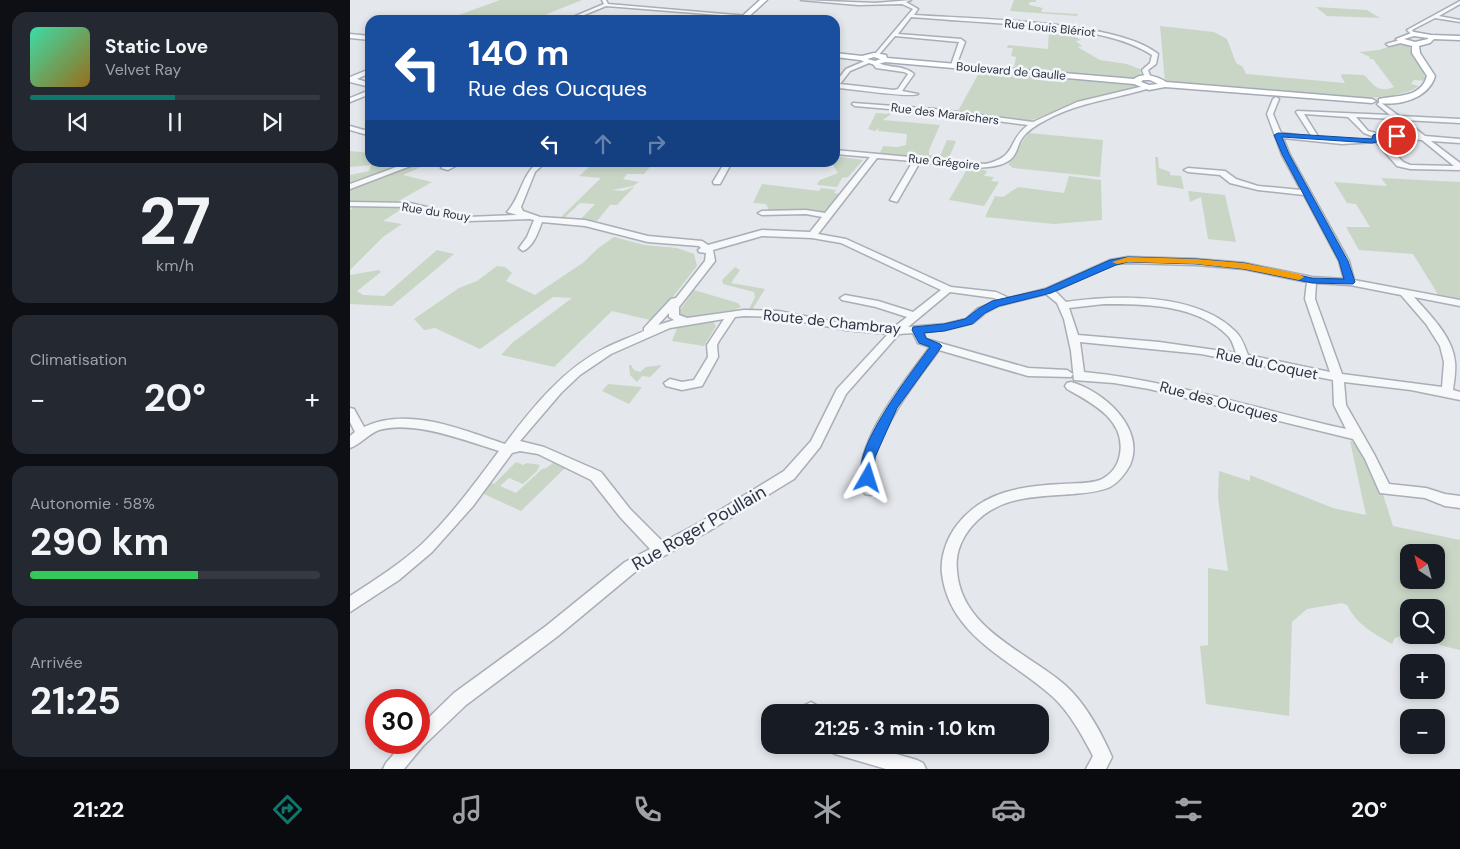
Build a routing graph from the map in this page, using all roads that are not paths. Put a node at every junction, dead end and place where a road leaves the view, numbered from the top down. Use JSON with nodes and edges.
{"nodes":[{"id":1,"x":764,"y":0,"type":"edge"},
{"id":2,"x":803,"y":0,"type":"edge"},
{"id":3,"x":906,"y":2,"type":"edge"},
{"id":4,"x":1460,"y":2,"type":"edge"},
{"id":5,"x":605,"y":3,"type":"edge"},
{"id":6,"x":579,"y":15,"type":"edge"},
{"id":7,"x":723,"y":15,"type":"edge"},
{"id":8,"x":745,"y":15,"type":"edge"},
{"id":9,"x":911,"y":16,"type":"junction"},
{"id":10,"x":1434,"y":16,"type":"junction"},
{"id":11,"x":1460,"y":21,"type":"edge"},
{"id":12,"x":1414,"y":34,"type":"junction"},
{"id":13,"x":896,"y":35,"type":"junction"},
{"id":14,"x":350,"y":36,"type":"edge"},
{"id":15,"x":1430,"y":37,"type":"junction"},
{"id":16,"x":365,"y":38,"type":"edge"},
{"id":17,"x":1460,"y":38,"type":"edge"},
{"id":18,"x":1403,"y":41,"type":"junction"},
{"id":19,"x":1388,"y":44,"type":"dead end"},
{"id":20,"x":1415,"y":44,"type":"junction"},
{"id":21,"x":840,"y":56,"type":"edge"},
{"id":22,"x":871,"y":60,"type":"junction"},
{"id":23,"x":954,"y":65,"type":"junction"},
{"id":24,"x":365,"y":73,"type":"edge"},
{"id":25,"x":1148,"y":78,"type":"junction"},
{"id":26,"x":350,"y":79,"type":"edge"},
{"id":27,"x":840,"y":80,"type":"edge"},
{"id":28,"x":1136,"y":82,"type":"junction"},
{"id":29,"x":365,"y":84,"type":"edge"},
{"id":30,"x":1162,"y":84,"type":"junction"},
{"id":31,"x":840,"y":86,"type":"edge"},
{"id":32,"x":1148,"y":87,"type":"junction"},
{"id":33,"x":1235,"y":90,"type":"junction"},
{"id":34,"x":896,"y":92,"type":"junction"},
{"id":35,"x":365,"y":94,"type":"edge"},
{"id":36,"x":915,"y":94,"type":"dead end"},
{"id":37,"x":1266,"y":94,"type":"junction"},
{"id":38,"x":1288,"y":96,"type":"junction"},
{"id":39,"x":1312,"y":97,"type":"junction"},
{"id":40,"x":1276,"y":99,"type":"junction"},
{"id":41,"x":350,"y":100,"type":"edge"},
{"id":42,"x":1378,"y":102,"type":"junction"},
{"id":43,"x":855,"y":104,"type":"dead end"},
{"id":44,"x":1349,"y":114,"type":"junction"},
{"id":45,"x":1396,"y":117,"type":"junction"},
{"id":46,"x":1460,"y":121,"type":"edge"},
{"id":47,"x":1034,"y":124,"type":"junction"},
{"id":48,"x":350,"y":128,"type":"edge"},
{"id":49,"x":365,"y":131,"type":"edge"},
{"id":50,"x":1278,"y":135,"type":"junction"},
{"id":51,"x":1316,"y":138,"type":"junction"},
{"id":52,"x":1378,"y":138,"type":"junction"},
{"id":53,"x":1424,"y":139,"type":"junction"},
{"id":54,"x":1460,"y":141,"type":"edge"},
{"id":55,"x":840,"y":152,"type":"edge"},
{"id":56,"x":876,"y":155,"type":"junction"},
{"id":57,"x":918,"y":159,"type":"junction"},
{"id":58,"x":404,"y":167,"type":"edge"},
{"id":59,"x":537,"y":167,"type":"edge"},
{"id":60,"x":726,"y":167,"type":"edge"},
{"id":61,"x":1460,"y":167,"type":"edge"},
{"id":62,"x":1188,"y":170,"type":"dead end"},
{"id":63,"x":718,"y":182,"type":"dead end"},
{"id":64,"x":350,"y":187,"type":"edge"},
{"id":65,"x":1306,"y":193,"type":"junction"},
{"id":66,"x":894,"y":200,"type":"dead end"},
{"id":67,"x":350,"y":204,"type":"edge"},
{"id":68,"x":517,"y":207,"type":"junction"},
{"id":69,"x":762,"y":213,"type":"dead end"},
{"id":70,"x":827,"y":216,"type":"junction"},
{"id":71,"x":528,"y":217,"type":"junction"},
{"id":72,"x":492,"y":219,"type":"junction"},
{"id":73,"x":539,"y":219,"type":"junction"},
{"id":74,"x":812,"y":235,"type":"junction"},
{"id":75,"x":523,"y":248,"type":"dead end"},
{"id":76,"x":704,"y":249,"type":"junction"},
{"id":77,"x":1312,"y":280,"type":"junction"},
{"id":78,"x":1350,"y":282,"type":"junction"},
{"id":79,"x":948,"y":288,"type":"junction"},
{"id":80,"x":1048,"y":291,"type":"junction"},
{"id":81,"x":1404,"y":292,"type":"junction"},
{"id":82,"x":845,"y":298,"type":"dead end"},
{"id":83,"x":1006,"y":300,"type":"junction"},
{"id":84,"x":1460,"y":303,"type":"edge"},
{"id":85,"x":1064,"y":306,"type":"junction"},
{"id":86,"x":732,"y":314,"type":"junction"},
{"id":87,"x":915,"y":316,"type":"junction"},
{"id":88,"x":664,"y":320,"type":"junction"},
{"id":89,"x":687,"y":321,"type":"junction"},
{"id":90,"x":917,"y":330,"type":"junction"},
{"id":91,"x":896,"y":331,"type":"junction"},
{"id":92,"x":1073,"y":338,"type":"junction"},
{"id":93,"x":936,"y":346,"type":"junction"},
{"id":94,"x":1446,"y":348,"type":"junction"},
{"id":95,"x":1460,"y":350,"type":"edge"},
{"id":96,"x":1244,"y":358,"type":"junction"},
{"id":97,"x":1338,"y":378,"type":"junction"},
{"id":98,"x":1075,"y":381,"type":"junction"},
{"id":99,"x":670,"y":383,"type":"dead end"},
{"id":100,"x":1447,"y":392,"type":"junction"},
{"id":101,"x":1460,"y":396,"type":"edge"},
{"id":102,"x":350,"y":412,"type":"edge"},
{"id":103,"x":362,"y":434,"type":"junction"},
{"id":104,"x":1358,"y":436,"type":"junction"},
{"id":105,"x":350,"y":443,"type":"edge"},
{"id":106,"x":507,"y":449,"type":"junction"},
{"id":107,"x":870,"y":490,"type":"dead end"},
{"id":108,"x":1460,"y":502,"type":"edge"},
{"id":109,"x":661,"y":550,"type":"junction"},
{"id":110,"x":350,"y":606,"type":"edge"},
{"id":111,"x":430,"y":728,"type":"edge"},
{"id":112,"x":405,"y":754,"type":"edge"},
{"id":113,"x":866,"y":754,"type":"edge"},
{"id":114,"x":392,"y":769,"type":"edge"},
{"id":115,"x":917,"y":769,"type":"edge"},
{"id":116,"x":1095,"y":769,"type":"edge"}],
"edges":[{"from":1,"to":8,"type":"main road"},
{"from":2,"to":3,"type":"street"},
{"from":3,"to":9,"type":"street"},
{"from":4,"to":10,"type":"street"},
{"from":5,"to":6,"type":"street"},
{"from":5,"to":7,"type":"street"},
{"from":9,"to":13,"type":"street"},
{"from":9,"to":25,"type":"street","name":"Rue Louis Blériot"},
{"from":10,"to":11,"type":"street"},
{"from":10,"to":12,"type":"street"},
{"from":12,"to":15,"type":"main road"},
{"from":12,"to":18,"type":"main road"},
{"from":13,"to":22,"type":"street"},
{"from":13,"to":23,"type":"street"},
{"from":14,"to":16,"type":"street"},
{"from":15,"to":17,"type":"main road"},
{"from":15,"to":20,"type":"main road"},
{"from":18,"to":19,"type":"street"},
{"from":18,"to":20,"type":"main road"},
{"from":20,"to":42,"type":"main road"},
{"from":21,"to":22,"type":"main road"},
{"from":22,"to":23,"type":"main road","name":"Boulevard de Gaulle"},
{"from":22,"to":27,"type":"street"},
{"from":22,"to":34,"type":"street"},
{"from":23,"to":28,"type":"main road","name":"Boulevard de Gaulle"},
{"from":24,"to":26,"type":"street"},
{"from":25,"to":28,"type":"main road"},
{"from":25,"to":30,"type":"main road"},
{"from":26,"to":29,"type":"street"},
{"from":28,"to":32,"type":"main road"},
{"from":30,"to":32,"type":"main road"},
{"from":30,"to":33,"type":"main road"},
{"from":31,"to":34,"type":"street"},
{"from":32,"to":47,"type":"street","name":"Rue Grégoire"},
{"from":33,"to":37,"type":"main road"},
{"from":33,"to":39,"type":"main road"},
{"from":34,"to":36,"type":"street"},
{"from":35,"to":41,"type":"street"},
{"from":37,"to":38,"type":"main road"},
{"from":37,"to":40,"type":"street"},
{"from":38,"to":39,"type":"main road"},
{"from":38,"to":40,"type":"street"},
{"from":39,"to":42,"type":"main road"},
{"from":40,"to":50,"type":"street"},
{"from":42,"to":45,"type":"street"},
{"from":43,"to":47,"type":"street","name":"Rue des Maraîchers"},
{"from":44,"to":45,"type":"street"},
{"from":44,"to":51,"type":"street"},
{"from":44,"to":52,"type":"street"},
{"from":45,"to":46,"type":"street"},
{"from":45,"to":53,"type":"street"},
{"from":47,"to":57,"type":"street","name":"Rue Grégoire"},
{"from":48,"to":49,"type":"street"},
{"from":50,"to":51,"type":"street"},
{"from":50,"to":65,"type":"street"},
{"from":51,"to":52,"type":"street"},
{"from":52,"to":53,"type":"street"},
{"from":52,"to":61,"type":"street"},
{"from":53,"to":54,"type":"street"},
{"from":53,"to":61,"type":"street"},
{"from":55,"to":56,"type":"street","name":"Rue Grégoire"},
{"from":56,"to":57,"type":"street","name":"Rue Grégoire"},
{"from":56,"to":70,"type":"street"},
{"from":57,"to":66,"type":"street"},
{"from":58,"to":64,"type":"street"},
{"from":59,"to":68,"type":"street"},
{"from":60,"to":63,"type":"street"},
{"from":62,"to":65,"type":"street"},
{"from":65,"to":78,"type":"street"},
{"from":67,"to":72,"type":"street","name":"Rue du Rouy"},
{"from":68,"to":71,"type":"street"},
{"from":68,"to":72,"type":"street","name":"Rue du Rouy"},
{"from":69,"to":70,"type":"street"},
{"from":70,"to":74,"type":"street"},
{"from":71,"to":72,"type":"street","name":"Rue du Rouy"},
{"from":71,"to":73,"type":"street","name":"Rue du Rouy"},
{"from":73,"to":75,"type":"street"},
{"from":73,"to":76,"type":"street","name":"Rue du Rouy"},
{"from":74,"to":76,"type":"street"},
{"from":74,"to":79,"type":"street"},
{"from":76,"to":88,"type":"street"},
{"from":76,"to":89,"type":"street"},
{"from":77,"to":78,"type":"street","name":"Route de Chambray"},
{"from":77,"to":80,"type":"street","name":"Route de Chambray"},
{"from":77,"to":97,"type":"street"},
{"from":78,"to":81,"type":"street","name":"Route de Chambray"},
{"from":79,"to":83,"type":"street"},
{"from":79,"to":87,"type":"street","name":"Rue Roger Poullain"},
{"from":80,"to":83,"type":"street","name":"Route de Chambray"},
{"from":80,"to":85,"type":"street"},
{"from":81,"to":84,"type":"street","name":"Route de Chambray"},
{"from":81,"to":94,"type":"street"},
{"from":82,"to":87,"type":"street"},
{"from":83,"to":90,"type":"street","name":"Route de Chambray"},
{"from":85,"to":92,"type":"street"},
{"from":85,"to":96,"type":"street"},
{"from":86,"to":89,"type":"street","name":"Route de Chambray"},
{"from":86,"to":91,"type":"street","name":"Route de Chambray"},
{"from":86,"to":99,"type":"street"},
{"from":87,"to":91,"type":"street","name":"Rue Roger Poullain"},
{"from":88,"to":89,"type":"street","name":"Route de Chambray"},
{"from":88,"to":106,"type":"street","name":"Route de Chambray"},
{"from":90,"to":91,"type":"street","name":"Route de Chambray"},
{"from":90,"to":93,"type":"street","name":"Rue des Oucques"},
{"from":91,"to":109,"type":"street","name":"Rue Roger Poullain"},
{"from":92,"to":96,"type":"street","name":"Rue du Coquet"},
{"from":92,"to":98,"type":"street"},
{"from":93,"to":98,"type":"street","name":"Rue des Oucques"},
{"from":93,"to":107,"type":"street"},
{"from":94,"to":95,"type":"street"},
{"from":94,"to":100,"type":"street"},
{"from":96,"to":97,"type":"street","name":"Rue du Coquet"},
{"from":97,"to":100,"type":"street","name":"Rue du Coquet"},
{"from":97,"to":104,"type":"street"},
{"from":98,"to":104,"type":"street","name":"Rue des Oucques"},
{"from":98,"to":116,"type":"street"},
{"from":100,"to":101,"type":"street","name":"Rue du Coquet"},
{"from":102,"to":103,"type":"street"},
{"from":103,"to":105,"type":"street"},
{"from":103,"to":106,"type":"street"},
{"from":104,"to":108,"type":"street"},
{"from":106,"to":109,"type":"street"},
{"from":106,"to":110,"type":"street","name":"Route de Chambray"},
{"from":109,"to":111,"type":"street","name":"Rue Roger Poullain"},
{"from":112,"to":114,"type":"street"},
{"from":113,"to":115,"type":"street"}]}
